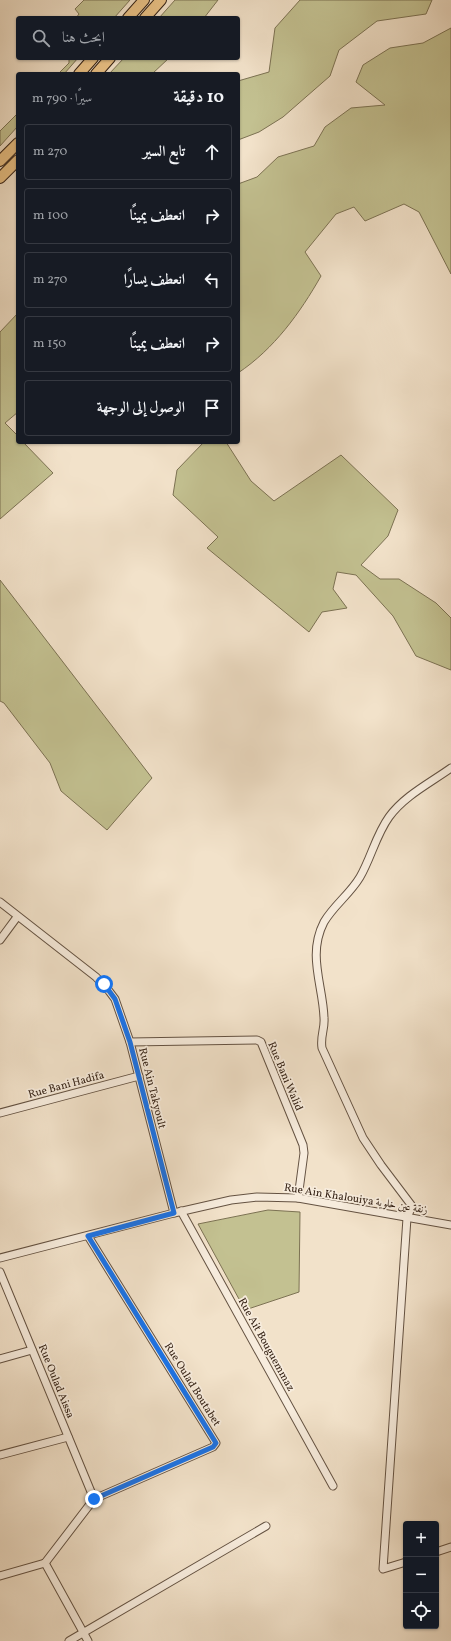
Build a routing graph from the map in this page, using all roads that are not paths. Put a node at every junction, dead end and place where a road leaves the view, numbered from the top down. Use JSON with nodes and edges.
{"nodes":[{"id":1,"x":144,"y":0,"type":"edge"},
{"id":2,"x":161,"y":0,"type":"edge"},
{"id":3,"x":130,"y":16,"type":"edge"},
{"id":4,"x":147,"y":16,"type":"edge"},
{"id":5,"x":91,"y":60,"type":"edge"},
{"id":6,"x":108,"y":60,"type":"edge"},
{"id":7,"x":81,"y":72,"type":"edge"},
{"id":8,"x":98,"y":72,"type":"edge"},
{"id":9,"x":16,"y":145,"type":"edge"},
{"id":10,"x":0,"y":161,"type":"edge"},
{"id":11,"x":16,"y":162,"type":"edge"},
{"id":12,"x":0,"y":178,"type":"edge"},
{"id":13,"x":451,"y":768,"type":"edge"},
{"id":14,"x":0,"y":902,"type":"edge"},
{"id":15,"x":17,"y":917,"type":"junction"},
{"id":16,"x":0,"y":940,"type":"edge"},
{"id":17,"x":130,"y":1042,"type":"junction"},
{"id":18,"x":139,"y":1076,"type":"junction"},
{"id":19,"x":0,"y":1113,"type":"edge"},
{"id":20,"x":298,"y":1198,"type":"junction"},
{"id":21,"x":178,"y":1212,"type":"junction"},
{"id":22,"x":407,"y":1218,"type":"junction"},
{"id":23,"x":451,"y":1225,"type":"edge"},
{"id":24,"x":88,"y":1236,"type":"junction"},
{"id":25,"x":0,"y":1258,"type":"edge"},
{"id":26,"x":0,"y":1272,"type":"edge"},
{"id":27,"x":32,"y":1350,"type":"junction"},
{"id":28,"x":0,"y":1359,"type":"edge"},
{"id":29,"x":68,"y":1437,"type":"junction"},
{"id":30,"x":0,"y":1455,"type":"edge"},
{"id":31,"x":334,"y":1486,"type":"dead end"},
{"id":32,"x":94,"y":1499,"type":"junction"},
{"id":33,"x":266,"y":1526,"type":"dead end"},
{"id":34,"x":451,"y":1547,"type":"edge"},
{"id":35,"x":439,"y":1551,"type":"edge"},
{"id":36,"x":45,"y":1563,"type":"junction"},
{"id":37,"x":403,"y":1563,"type":"edge"},
{"id":38,"x":0,"y":1576,"type":"edge"},
{"id":39,"x":83,"y":1631,"type":"junction"},
{"id":40,"x":69,"y":1641,"type":"edge"},
{"id":41,"x":88,"y":1641,"type":"edge"}],
"edges":[{"from":1,"to":3,"type":"highway"},
{"from":2,"to":4,"type":"highway"},
{"from":5,"to":7,"type":"highway"},
{"from":6,"to":8,"type":"highway"},
{"from":9,"to":10,"type":"highway"},
{"from":11,"to":12,"type":"highway"},
{"from":13,"to":22,"type":"street"},
{"from":14,"to":15,"type":"street","name":"Rue Ain Takyoult"},
{"from":15,"to":16,"type":"street"},
{"from":15,"to":17,"type":"street","name":"Rue Ain Takyoult"},
{"from":17,"to":18,"type":"street","name":"Rue Ain Takyoult"},
{"from":17,"to":20,"type":"street","name":"Rue Bani Walid"},
{"from":18,"to":19,"type":"street","name":"Rue Bani Hadifa"},
{"from":18,"to":21,"type":"street","name":"Rue Ain Takyoult"},
{"from":20,"to":21,"type":"street","name":"Rue Ain Khalouiya زنقة عين خلوية"},
{"from":20,"to":22,"type":"street","name":"Rue Ain Khalouiya زنقة عين خلوية"},
{"from":21,"to":24,"type":"street","name":"Rue Ain Khalouiya زنقة عين خلوية"},
{"from":21,"to":31,"type":"street","name":"Rue Ait Bouguemmaz"},
{"from":22,"to":23,"type":"street","name":"Rue Ain Khalouiya زنقة عين خلوية"},
{"from":22,"to":37,"type":"street"},
{"from":24,"to":25,"type":"street","name":"Rue Ain Khalouiya زنقة عين خلوية"},
{"from":24,"to":32,"type":"street","name":"Rue Oulad Boutabet"},
{"from":26,"to":27,"type":"street","name":"Rue Oulad Aissa"},
{"from":27,"to":28,"type":"street"},
{"from":27,"to":29,"type":"street","name":"Rue Oulad Aissa"},
{"from":29,"to":30,"type":"street"},
{"from":29,"to":32,"type":"street","name":"Rue Oulad Aissa"},
{"from":32,"to":36,"type":"street","name":"Rue Oulad Boutabet"},
{"from":33,"to":39,"type":"street"},
{"from":34,"to":35,"type":"street"},
{"from":36,"to":38,"type":"street"},
{"from":36,"to":39,"type":"street"},
{"from":39,"to":40,"type":"street"},
{"from":39,"to":41,"type":"street"}]}
